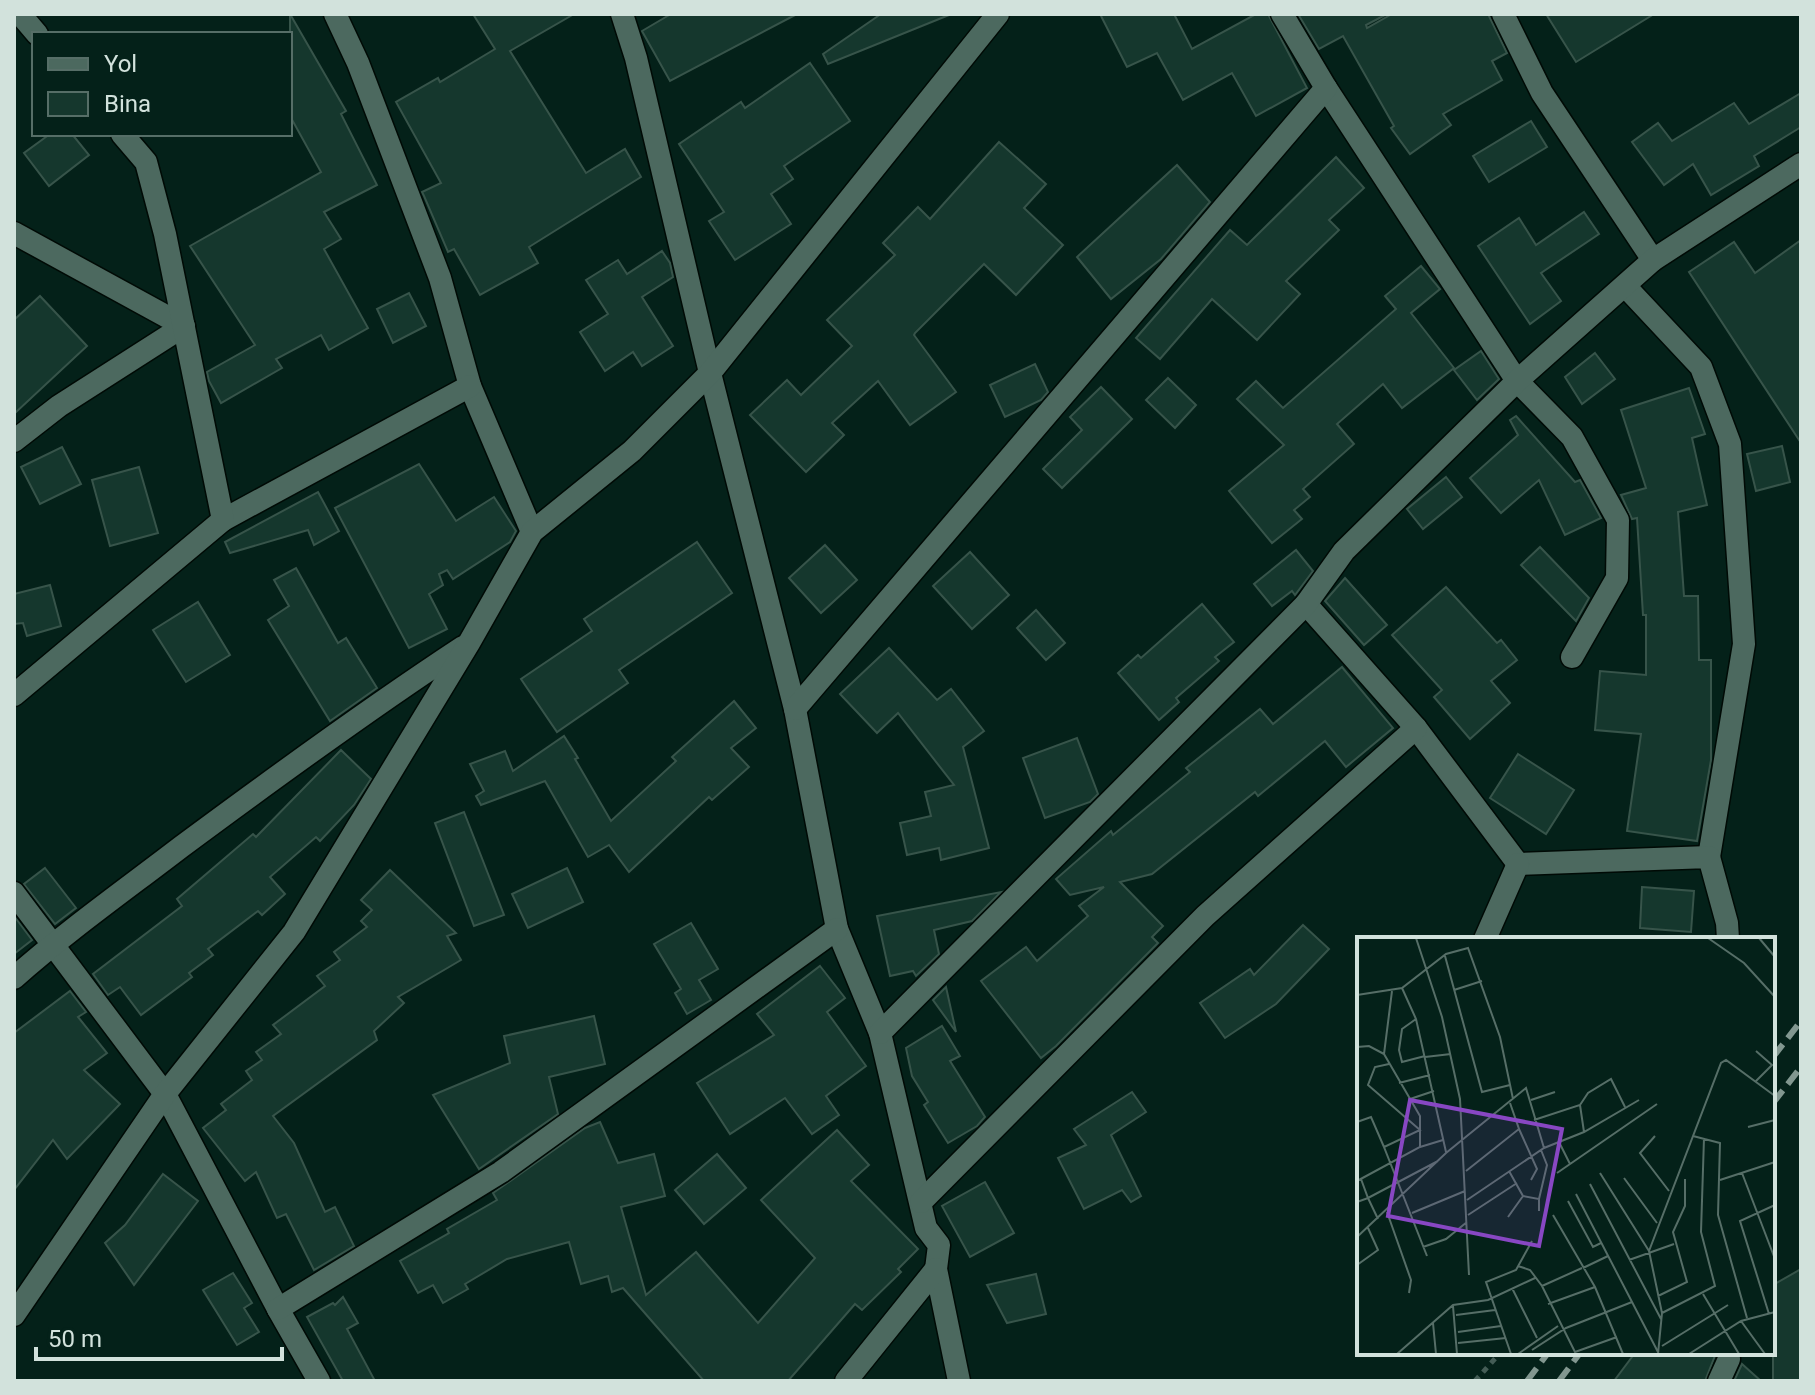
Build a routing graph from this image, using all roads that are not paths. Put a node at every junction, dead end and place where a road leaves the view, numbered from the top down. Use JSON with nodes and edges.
{"nodes":[{"id":1,"x":20,"y":14,"type":"edge"},
{"id":2,"x":335,"y":14,"type":"edge"},
{"id":3,"x":622,"y":14,"type":"edge"},
{"id":4,"x":998,"y":14,"type":"edge"},
{"id":5,"x":1282,"y":14,"type":"edge"},
{"id":6,"x":1503,"y":14,"type":"edge"},
{"id":7,"x":35,"y":32,"type":"edge"},
{"id":8,"x":1326,"y":88,"type":"junction"},
{"id":9,"x":124,"y":136,"type":"edge"},
{"id":10,"x":1801,"y":164,"type":"edge"},
{"id":11,"x":14,"y":233,"type":"edge"},
{"id":12,"x":1653,"y":260,"type":"junction"},
{"id":13,"x":1626,"y":287,"type":"junction"},
{"id":14,"x":184,"y":326,"type":"junction"},
{"id":15,"x":710,"y":373,"type":"junction"},
{"id":16,"x":1517,"y":381,"type":"junction"},
{"id":17,"x":470,"y":386,"type":"junction"},
{"id":18,"x":14,"y":441,"type":"edge"},
{"id":19,"x":223,"y":520,"type":"junction"},
{"id":20,"x":532,"y":532,"type":"junction"},
{"id":21,"x":1306,"y":604,"type":"junction"},
{"id":22,"x":469,"y":643,"type":"junction"},
{"id":23,"x":1572,"y":657,"type":"dead end"},
{"id":24,"x":14,"y":695,"type":"edge"},
{"id":25,"x":795,"y":709,"type":"junction"},
{"id":26,"x":1416,"y":728,"type":"junction"},
{"id":27,"x":1709,"y":857,"type":"junction"},
{"id":28,"x":1518,"y":864,"type":"junction"},
{"id":29,"x":14,"y":893,"type":"edge"},
{"id":30,"x":837,"y":929,"type":"junction"},
{"id":31,"x":1486,"y":937,"type":"edge"},
{"id":32,"x":1728,"y":937,"type":"edge"},
{"id":33,"x":51,"y":945,"type":"junction"},
{"id":34,"x":14,"y":978,"type":"edge"},
{"id":35,"x":880,"y":1033,"type":"junction"},
{"id":36,"x":165,"y":1094,"type":"junction"},
{"id":37,"x":921,"y":1202,"type":"junction"},
{"id":38,"x":936,"y":1269,"type":"junction"},
{"id":39,"x":278,"y":1309,"type":"junction"},
{"id":40,"x":14,"y":1315,"type":"edge"},
{"id":41,"x":1729,"y":1359,"type":"dead end"},
{"id":42,"x":319,"y":1381,"type":"edge"},
{"id":43,"x":846,"y":1381,"type":"edge"},
{"id":44,"x":959,"y":1381,"type":"edge"},
{"id":45,"x":1719,"y":1381,"type":"edge"}],
"edges":[{"from":1,"to":7,"type":"street"},
{"from":2,"to":17,"type":"street"},
{"from":3,"to":15,"type":"street"},
{"from":4,"to":15,"type":"street"},
{"from":5,"to":8,"type":"street"},
{"from":6,"to":12,"type":"street"},
{"from":8,"to":16,"type":"street"},
{"from":8,"to":25,"type":"street"},
{"from":9,"to":14,"type":"street"},
{"from":10,"to":12,"type":"street"},
{"from":11,"to":14,"type":"street"},
{"from":12,"to":13,"type":"street"},
{"from":13,"to":16,"type":"street"},
{"from":13,"to":27,"type":"street"},
{"from":14,"to":18,"type":"street"},
{"from":14,"to":19,"type":"street"},
{"from":15,"to":20,"type":"street"},
{"from":15,"to":25,"type":"street"},
{"from":16,"to":21,"type":"street"},
{"from":16,"to":23,"type":"street"},
{"from":17,"to":19,"type":"street"},
{"from":17,"to":20,"type":"street"},
{"from":19,"to":24,"type":"street"},
{"from":20,"to":22,"type":"street"},
{"from":21,"to":26,"type":"street"},
{"from":21,"to":35,"type":"street"},
{"from":22,"to":33,"type":"street"},
{"from":22,"to":36,"type":"street"},
{"from":25,"to":30,"type":"street"},
{"from":26,"to":28,"type":"street"},
{"from":26,"to":37,"type":"street"},
{"from":27,"to":28,"type":"street"},
{"from":27,"to":32,"type":"street"},
{"from":28,"to":31,"type":"street"},
{"from":29,"to":33,"type":"street"},
{"from":30,"to":35,"type":"street"},
{"from":30,"to":39,"type":"street"},
{"from":33,"to":34,"type":"street"},
{"from":33,"to":36,"type":"street"},
{"from":35,"to":37,"type":"street"},
{"from":36,"to":39,"type":"street"},
{"from":36,"to":40,"type":"street"},
{"from":37,"to":38,"type":"street"},
{"from":38,"to":43,"type":"street"},
{"from":38,"to":44,"type":"street"},
{"from":39,"to":42,"type":"street"},
{"from":41,"to":45,"type":"street"}]}
